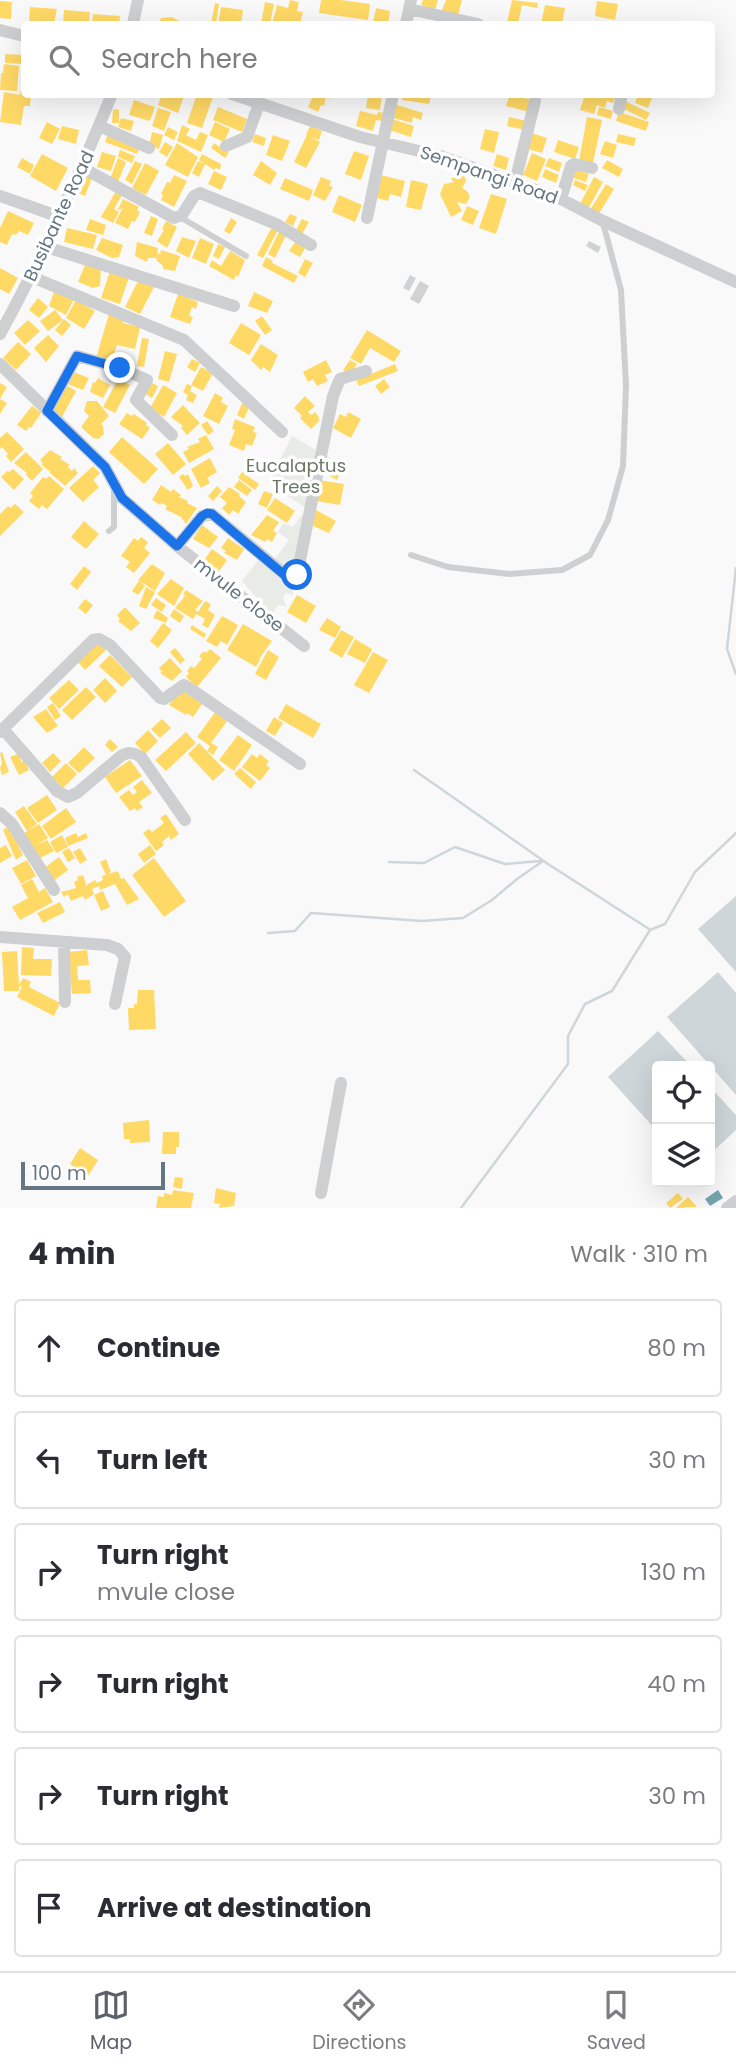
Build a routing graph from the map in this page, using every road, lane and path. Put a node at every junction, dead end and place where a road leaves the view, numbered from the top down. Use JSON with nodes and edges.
{"nodes":[{"id":1,"x":138,"y":0,"type":"edge"},
{"id":2,"x":410,"y":5,"type":"edge"},
{"id":3,"x":133,"y":21,"type":"edge"},
{"id":4,"x":467,"y":21,"type":"edge"},
{"id":5,"x":0,"y":30,"type":"edge"},
{"id":6,"x":21,"y":35,"type":"edge"},
{"id":7,"x":109,"y":98,"type":"edge"},
{"id":8,"x":243,"y":98,"type":"edge"},
{"id":9,"x":392,"y":98,"type":"edge"},
{"id":10,"x":621,"y":98,"type":"edge"},
{"id":11,"x":535,"y":101,"type":"dead end"},
{"id":12,"x":259,"y":104,"type":"junction"},
{"id":13,"x":619,"y":109,"type":"dead end"},
{"id":14,"x":99,"y":126,"type":"junction"},
{"id":15,"x":383,"y":143,"type":"junction"},
{"id":16,"x":226,"y":146,"type":"dead end"},
{"id":17,"x":149,"y":148,"type":"dead end"},
{"id":18,"x":592,"y":168,"type":"dead end"},
{"id":19,"x":83,"y":169,"type":"junction"},
{"id":20,"x":515,"y":182,"type":"junction"},
{"id":21,"x":0,"y":196,"type":"edge"},
{"id":22,"x":561,"y":199,"type":"junction"},
{"id":23,"x":60,"y":217,"type":"junction"},
{"id":24,"x":180,"y":217,"type":"junction"},
{"id":25,"x":367,"y":219,"type":"dead end"},
{"id":26,"x":603,"y":221,"type":"junction"},
{"id":27,"x":311,"y":245,"type":"dead end"},
{"id":28,"x":47,"y":247,"type":"junction"},
{"id":29,"x":246,"y":256,"type":"dead end"},
{"id":30,"x":32,"y":277,"type":"junction"},
{"id":31,"x":736,"y":282,"type":"edge"},
{"id":32,"x":234,"y":306,"type":"dead end"},
{"id":33,"x":6,"y":309,"type":"edge"},
{"id":34,"x":0,"y":334,"type":"edge"},
{"id":35,"x":0,"y":364,"type":"edge"},
{"id":36,"x":366,"y":371,"type":"dead end"},
{"id":37,"x":47,"y":411,"type":"junction"},
{"id":38,"x":282,"y":432,"type":"dead end"},
{"id":39,"x":172,"y":435,"type":"dead end"},
{"id":40,"x":114,"y":487,"type":"junction"},
{"id":41,"x":109,"y":531,"type":"dead end"},
{"id":42,"x":177,"y":546,"type":"junction"},
{"id":43,"x":411,"y":555,"type":"dead end"},
{"id":44,"x":304,"y":646,"type":"dead end"},
{"id":45,"x":1,"y":730,"type":"edge"},
{"id":46,"x":300,"y":764,"type":"dead end"},
{"id":47,"x":0,"y":813,"type":"edge"},
{"id":48,"x":185,"y":820,"type":"dead end"},
{"id":49,"x":54,"y":890,"type":"dead end"},
{"id":50,"x":0,"y":937,"type":"edge"},
{"id":51,"x":64,"y":942,"type":"junction"},
{"id":52,"x":65,"y":1002,"type":"dead end"},
{"id":53,"x":115,"y":1004,"type":"dead end"},
{"id":54,"x":341,"y":1083,"type":"dead end"},
{"id":55,"x":321,"y":1192,"type":"dead end"}],
"edges":[{"from":1,"to":3,"type":"street"},
{"from":2,"to":4,"type":"street"},
{"from":5,"to":6,"type":"street"},
{"from":7,"to":14,"type":"street","name":"Busibante Road"},
{"from":8,"to":12,"type":"street","name":"Sempangi Road"},
{"from":9,"to":15,"type":"street"},
{"from":10,"to":13,"type":"street"},
{"from":11,"to":20,"type":"street"},
{"from":12,"to":15,"type":"street","name":"Sempangi Road"},
{"from":12,"to":16,"type":"street"},
{"from":14,"to":17,"type":"street"},
{"from":14,"to":19,"type":"street","name":"Busibante Road"},
{"from":15,"to":20,"type":"street","name":"Sempangi Road"},
{"from":15,"to":25,"type":"street"},
{"from":18,"to":22,"type":"street"},
{"from":19,"to":23,"type":"street","name":"Busibante Road"},
{"from":19,"to":24,"type":"street"},
{"from":20,"to":22,"type":"street","name":"Sempangi Road"},
{"from":21,"to":23,"type":"street"},
{"from":22,"to":26,"type":"street","name":"Sempangi Road"},
{"from":23,"to":28,"type":"street","name":"Busibante Road"},
{"from":24,"to":27,"type":"street"},
{"from":24,"to":29,"type":"lane"},
{"from":26,"to":31,"type":"street","name":"Sempangi Road"},
{"from":26,"to":43,"type":"lane"},
{"from":28,"to":30,"type":"street","name":"Busibante Road"},
{"from":28,"to":32,"type":"street"},
{"from":30,"to":33,"type":"street","name":"Busibante Road"},
{"from":30,"to":38,"type":"street"},
{"from":33,"to":34,"type":"street","name":"Busibante Road"},
{"from":35,"to":37,"type":"street","name":"mvule close"},
{"from":36,"to":42,"type":"street"},
{"from":37,"to":39,"type":"street"},
{"from":37,"to":40,"type":"street","name":"mvule close"},
{"from":40,"to":41,"type":"lane"},
{"from":40,"to":42,"type":"street","name":"mvule close"},
{"from":42,"to":44,"type":"street","name":"mvule close"},
{"from":45,"to":46,"type":"street"},
{"from":45,"to":48,"type":"street"},
{"from":47,"to":49,"type":"street"},
{"from":50,"to":51,"type":"street"},
{"from":51,"to":52,"type":"street"},
{"from":51,"to":53,"type":"street"},
{"from":54,"to":55,"type":"street"}]}
